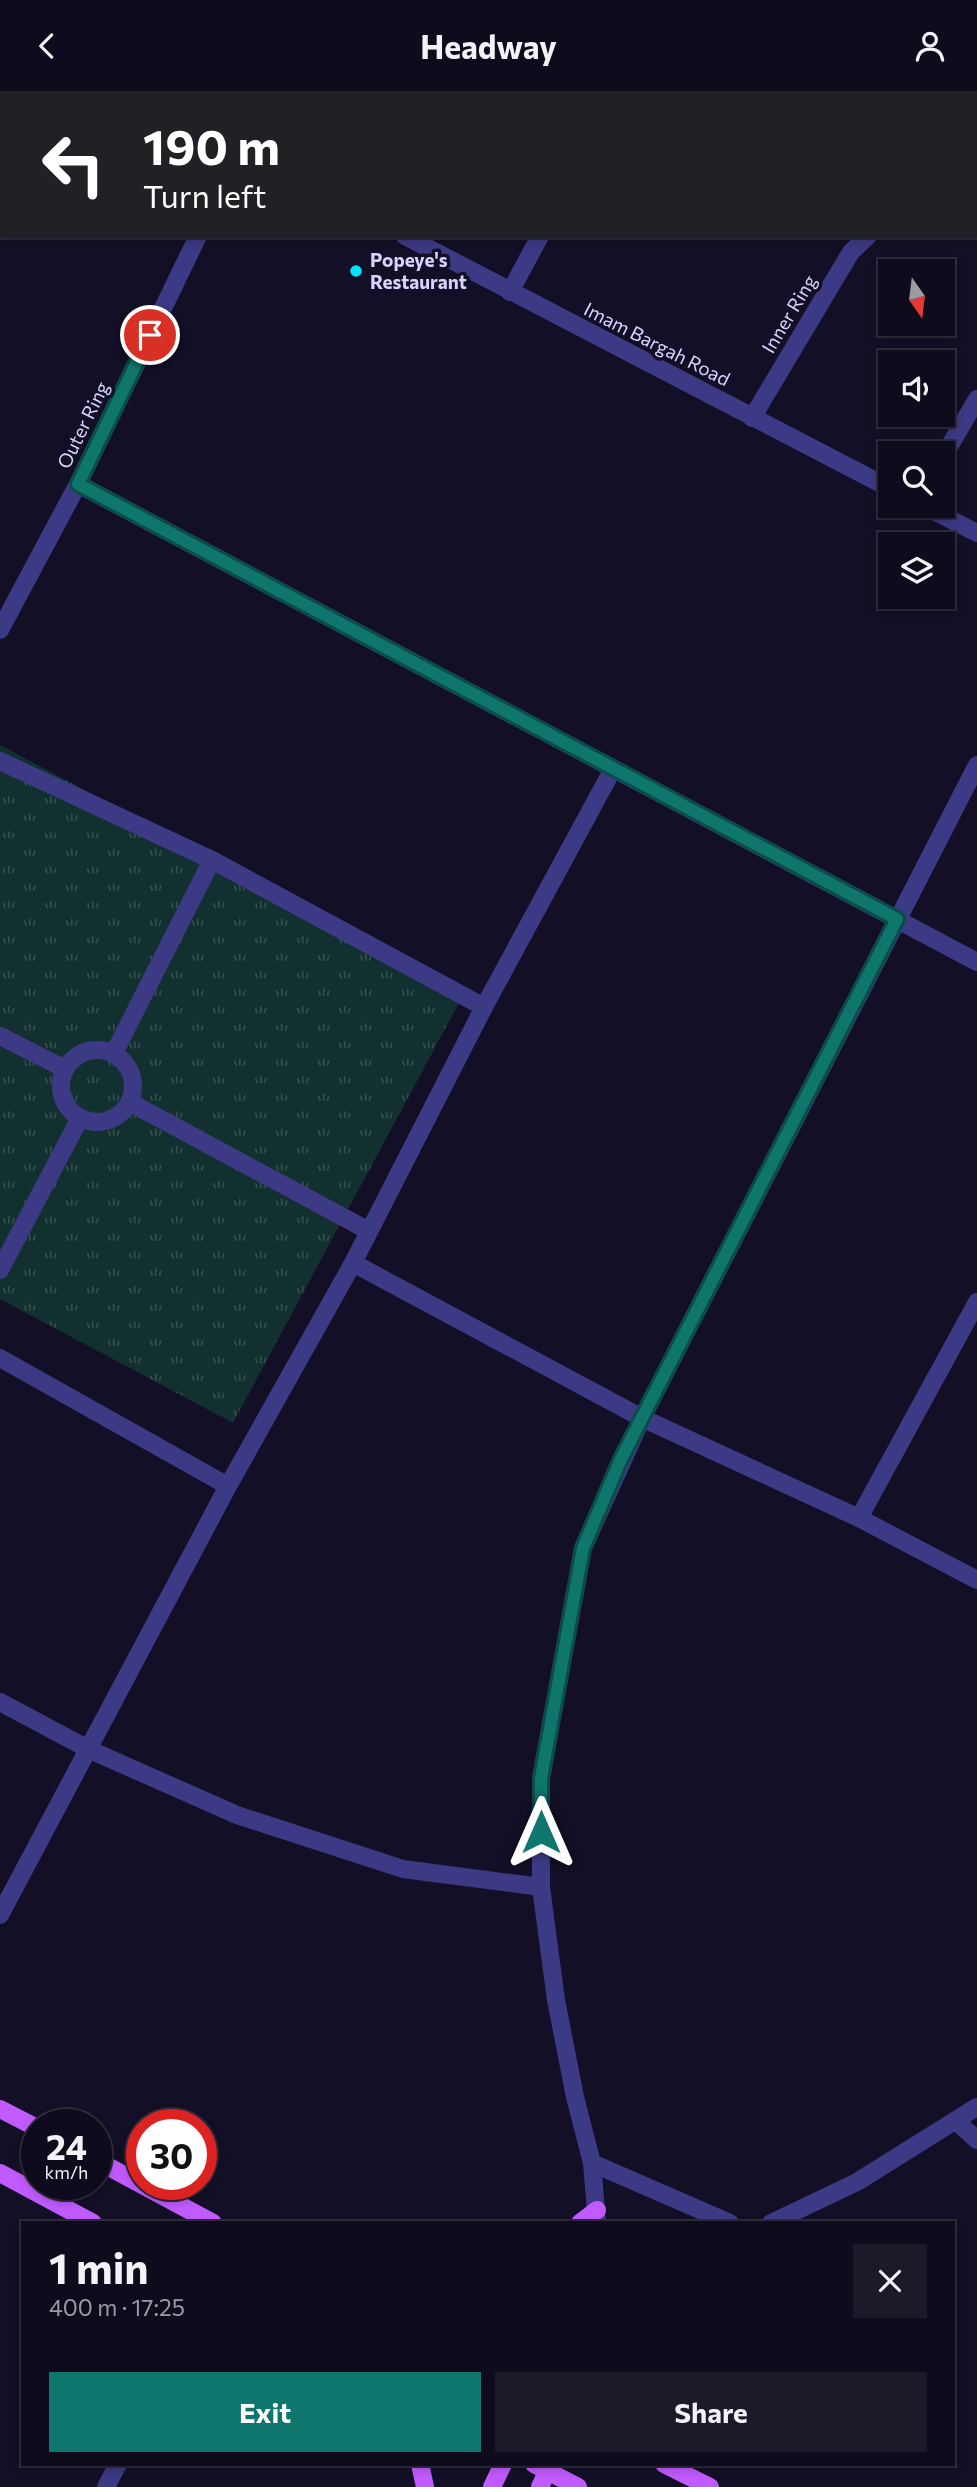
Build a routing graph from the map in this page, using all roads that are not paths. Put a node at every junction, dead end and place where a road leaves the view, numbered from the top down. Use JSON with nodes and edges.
{"nodes":[{"id":1,"x":197,"y":238,"type":"edge"},
{"id":2,"x":409,"y":238,"type":"edge"},
{"id":3,"x":539,"y":238,"type":"edge"},
{"id":4,"x":866,"y":238,"type":"edge"},
{"id":5,"x":510,"y":292,"type":"junction"},
{"id":6,"x":977,"y":399,"type":"edge"},
{"id":7,"x":752,"y":418,"type":"junction"},
{"id":8,"x":952,"y":441,"type":"edge"},
{"id":9,"x":878,"y":482,"type":"edge"},
{"id":10,"x":78,"y":484,"type":"junction"},
{"id":11,"x":948,"y":518,"type":"edge"},
{"id":12,"x":977,"y":533,"type":"edge"},
{"id":13,"x":0,"y":630,"type":"edge"},
{"id":14,"x":0,"y":761,"type":"edge"},
{"id":15,"x":977,"y":765,"type":"edge"},
{"id":16,"x":613,"y":769,"type":"junction"},
{"id":17,"x":212,"y":860,"type":"junction"},
{"id":18,"x":897,"y":919,"type":"junction"},
{"id":19,"x":977,"y":962,"type":"edge"},
{"id":20,"x":484,"y":1007,"type":"junction"},
{"id":21,"x":0,"y":1035,"type":"edge"},
{"id":22,"x":115,"y":1051,"type":"junction"},
{"id":23,"x":63,"y":1068,"type":"junction"},
{"id":24,"x":131,"y":1103,"type":"junction"},
{"id":25,"x":79,"y":1119,"type":"junction"},
{"id":26,"x":369,"y":1231,"type":"junction"},
{"id":27,"x":353,"y":1263,"type":"junction"},
{"id":28,"x":0,"y":1270,"type":"edge"},
{"id":29,"x":977,"y":1303,"type":"edge"},
{"id":30,"x":0,"y":1358,"type":"edge"},
{"id":31,"x":642,"y":1418,"type":"junction"},
{"id":32,"x":228,"y":1486,"type":"junction"},
{"id":33,"x":859,"y":1518,"type":"junction"},
{"id":34,"x":977,"y":1580,"type":"edge"},
{"id":35,"x":0,"y":1702,"type":"edge"},
{"id":36,"x":90,"y":1750,"type":"junction"},
{"id":37,"x":541,"y":1887,"type":"junction"},
{"id":38,"x":0,"y":1915,"type":"edge"},
{"id":39,"x":977,"y":2106,"type":"edge"},
{"id":40,"x":0,"y":2109,"type":"edge"},
{"id":41,"x":21,"y":2120,"type":"edge"},
{"id":42,"x":956,"y":2121,"type":"junction"},
{"id":43,"x":977,"y":2140,"type":"edge"},
{"id":44,"x":592,"y":2163,"type":"junction"},
{"id":45,"x":112,"y":2169,"type":"edge"},
{"id":46,"x":0,"y":2173,"type":"edge"},
{"id":47,"x":597,"y":2216,"type":"edge"},
{"id":48,"x":89,"y":2221,"type":"edge"},
{"id":49,"x":209,"y":2221,"type":"edge"},
{"id":50,"x":725,"y":2221,"type":"edge"},
{"id":51,"x":775,"y":2221,"type":"edge"},
{"id":52,"x":117,"y":2466,"type":"edge"},
{"id":53,"x":420,"y":2466,"type":"edge"},
{"id":54,"x":502,"y":2466,"type":"edge"},
{"id":55,"x":687,"y":2470,"type":"edge"},
{"id":56,"x":543,"y":2472,"type":"edge"},
{"id":57,"x":106,"y":2487,"type":"edge"},
{"id":58,"x":425,"y":2487,"type":"edge"},
{"id":59,"x":492,"y":2487,"type":"edge"},
{"id":60,"x":578,"y":2487,"type":"edge"},
{"id":61,"x":710,"y":2487,"type":"edge"}],
"edges":[{"from":1,"to":10,"type":"street","name":"Outer Ring"},
{"from":2,"to":5,"type":"street","name":"Imam Bargah Road"},
{"from":3,"to":5,"type":"street"},
{"from":4,"to":7,"type":"street","name":"Inner Ring"},
{"from":5,"to":7,"type":"street","name":"Imam Bargah Road"},
{"from":6,"to":8,"type":"street"},
{"from":7,"to":9,"type":"street","name":"Imam Bargah Road"},
{"from":10,"to":13,"type":"street","name":"Outer Ring"},
{"from":10,"to":16,"type":"street"},
{"from":11,"to":12,"type":"street"},
{"from":14,"to":17,"type":"street"},
{"from":15,"to":18,"type":"street"},
{"from":16,"to":18,"type":"street"},
{"from":16,"to":20,"type":"street"},
{"from":17,"to":20,"type":"street"},
{"from":17,"to":22,"type":"street"},
{"from":18,"to":19,"type":"street"},
{"from":18,"to":31,"type":"street"},
{"from":20,"to":26,"type":"street"},
{"from":21,"to":23,"type":"street"},
{"from":22,"to":23,"type":"street"},
{"from":22,"to":24,"type":"street"},
{"from":23,"to":25,"type":"street"},
{"from":24,"to":25,"type":"street"},
{"from":24,"to":26,"type":"street"},
{"from":25,"to":28,"type":"street"},
{"from":26,"to":27,"type":"street"},
{"from":27,"to":31,"type":"street"},
{"from":27,"to":32,"type":"street"},
{"from":29,"to":33,"type":"street"},
{"from":30,"to":32,"type":"street"},
{"from":31,"to":33,"type":"street"},
{"from":31,"to":37,"type":"street"},
{"from":32,"to":36,"type":"street"},
{"from":33,"to":34,"type":"street"},
{"from":35,"to":36,"type":"street"},
{"from":36,"to":37,"type":"street"},
{"from":36,"to":38,"type":"street"},
{"from":37,"to":44,"type":"street"},
{"from":39,"to":42,"type":"street"},
{"from":40,"to":41,"type":"main road"},
{"from":42,"to":43,"type":"street"},
{"from":42,"to":51,"type":"street"},
{"from":44,"to":47,"type":"street"},
{"from":44,"to":50,"type":"street"},
{"from":45,"to":49,"type":"main road"},
{"from":46,"to":48,"type":"main road"},
{"from":52,"to":57,"type":"street"},
{"from":53,"to":58,"type":"main road"},
{"from":54,"to":59,"type":"main road"},
{"from":55,"to":61,"type":"main road"},
{"from":56,"to":60,"type":"main road"}]}
